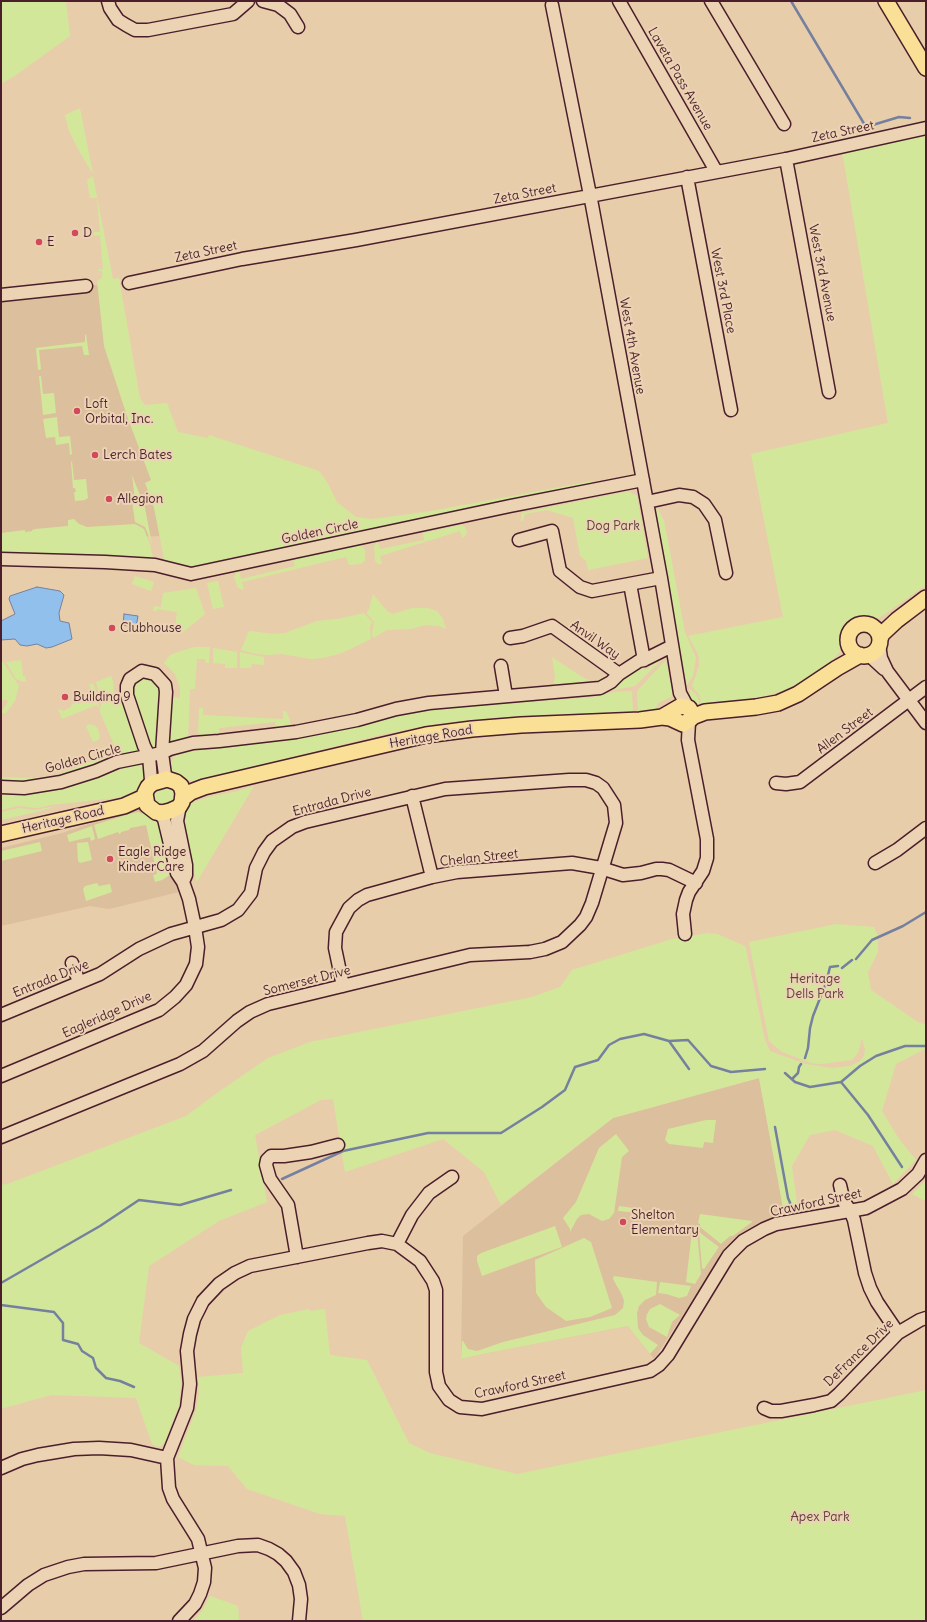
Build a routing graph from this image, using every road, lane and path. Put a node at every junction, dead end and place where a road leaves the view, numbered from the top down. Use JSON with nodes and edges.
{"nodes":[{"id":1,"x":108,"y":1,"type":"edge"},
{"id":2,"x":248,"y":1,"type":"edge"},
{"id":3,"x":263,"y":1,"type":"edge"},
{"id":4,"x":619,"y":1,"type":"edge"},
{"id":5,"x":712,"y":1,"type":"edge"},
{"id":6,"x":886,"y":1,"type":"edge"},
{"id":7,"x":552,"y":5,"type":"dead end"},
{"id":8,"x":298,"y":27,"type":"dead end"},
{"id":9,"x":926,"y":68,"type":"edge"},
{"id":10,"x":784,"y":124,"type":"dead end"},
{"id":11,"x":926,"y":128,"type":"edge"},
{"id":12,"x":786,"y":158,"type":"junction"},
{"id":13,"x":716,"y":171,"type":"junction"},
{"id":14,"x":687,"y":176,"type":"junction"},
{"id":15,"x":590,"y":195,"type":"junction"},
{"id":16,"x":129,"y":283,"type":"dead end"},
{"id":17,"x":86,"y":286,"type":"dead end"},
{"id":18,"x":1,"y":295,"type":"edge"},
{"id":19,"x":830,"y":392,"type":"dead end"},
{"id":20,"x":731,"y":410,"type":"dead end"},
{"id":21,"x":643,"y":480,"type":"junction"},
{"id":22,"x":647,"y":502,"type":"junction"},
{"id":23,"x":519,"y":540,"type":"dead end"},
{"id":24,"x":1,"y":559,"type":"edge"},
{"id":25,"x":726,"y":573,"type":"dead end"},
{"id":26,"x":661,"y":578,"type":"junction"},
{"id":27,"x":630,"y":584,"type":"junction"},
{"id":28,"x":926,"y":598,"type":"edge"},
{"id":29,"x":897,"y":620,"type":"junction"},
{"id":30,"x":870,"y":625,"type":"junction"},
{"id":31,"x":510,"y":638,"type":"dead end"},
{"id":32,"x":879,"y":642,"type":"junction"},
{"id":33,"x":672,"y":646,"type":"junction"},
{"id":34,"x":859,"y":652,"type":"junction"},
{"id":35,"x":644,"y":660,"type":"junction"},
{"id":36,"x":501,"y":666,"type":"dead end"},
{"id":37,"x":887,"y":671,"type":"junction"},
{"id":38,"x":619,"y":674,"type":"junction"},
{"id":39,"x":926,"y":687,"type":"edge"},
{"id":40,"x":506,"y":696,"type":"junction"},
{"id":41,"x":909,"y":700,"type":"junction"},
{"id":42,"x":683,"y":712,"type":"junction"},
{"id":43,"x":926,"y":724,"type":"edge"},
{"id":44,"x":162,"y":754,"type":"junction"},
{"id":45,"x":149,"y":756,"type":"junction"},
{"id":46,"x":776,"y":783,"type":"dead end"},
{"id":47,"x":1,"y":787,"type":"edge"},
{"id":48,"x":178,"y":792,"type":"junction"},
{"id":49,"x":412,"y":796,"type":"junction"},
{"id":50,"x":150,"y":801,"type":"junction"},
{"id":51,"x":926,"y":828,"type":"edge"},
{"id":52,"x":1,"y":834,"type":"edge"},
{"id":53,"x":875,"y":863,"type":"dead end"},
{"id":54,"x":602,"y":868,"type":"junction"},
{"id":55,"x":432,"y":877,"type":"junction"},
{"id":56,"x":183,"y":882,"type":"junction"},
{"id":57,"x":696,"y":884,"type":"junction"},
{"id":58,"x":195,"y":927,"type":"junction"},
{"id":59,"x":685,"y":934,"type":"dead end"},
{"id":60,"x":72,"y":963,"type":"dead end"},
{"id":61,"x":79,"y":982,"type":"junction"},
{"id":62,"x":343,"y":986,"type":"junction"},
{"id":63,"x":1,"y":1015,"type":"edge"},
{"id":64,"x":1,"y":1076,"type":"edge"},
{"id":65,"x":1,"y":1136,"type":"edge"},
{"id":66,"x":338,"y":1145,"type":"dead end"},
{"id":67,"x":926,"y":1160,"type":"edge"},
{"id":68,"x":452,"y":1177,"type":"dead end"},
{"id":69,"x":840,"y":1185,"type":"dead end"},
{"id":70,"x":850,"y":1210,"type":"junction"},
{"id":71,"x":397,"y":1244,"type":"junction"},
{"id":72,"x":297,"y":1257,"type":"junction"},
{"id":73,"x":926,"y":1318,"type":"edge"},
{"id":74,"x":898,"y":1333,"type":"junction"},
{"id":75,"x":764,"y":1408,"type":"dead end"},
{"id":76,"x":168,"y":1455,"type":"junction"},
{"id":77,"x":1,"y":1468,"type":"edge"},
{"id":78,"x":202,"y":1554,"type":"junction"},
{"id":79,"x":1,"y":1608,"type":"edge"},
{"id":80,"x":180,"y":1621,"type":"edge"},
{"id":81,"x":300,"y":1621,"type":"edge"}],
"edges":[{"from":1,"to":2,"type":"street"},
{"from":3,"to":8,"type":"street"},
{"from":4,"to":13,"type":"street","name":"Laveta Pass Avenue"},
{"from":5,"to":10,"type":"street"},
{"from":6,"to":9,"type":"main road"},
{"from":7,"to":15,"type":"street","name":"West 4th Avenue"},
{"from":11,"to":12,"type":"street","name":"Zeta Street"},
{"from":12,"to":13,"type":"street","name":"Zeta Street"},
{"from":12,"to":19,"type":"street","name":"West 3rd Avenue"},
{"from":13,"to":14,"type":"street","name":"Zeta Street"},
{"from":14,"to":15,"type":"street","name":"Zeta Street"},
{"from":14,"to":20,"type":"street","name":"West 3rd Place"},
{"from":15,"to":16,"type":"street","name":"Zeta Street"},
{"from":15,"to":21,"type":"street","name":"West 4th Avenue"},
{"from":17,"to":18,"type":"street"},
{"from":21,"to":22,"type":"street","name":"West 4th Avenue"},
{"from":21,"to":24,"type":"street","name":"Golden Circle"},
{"from":22,"to":25,"type":"street"},
{"from":22,"to":26,"type":"street","name":"West 4th Avenue"},
{"from":23,"to":27,"type":"street"},
{"from":26,"to":27,"type":"street"},
{"from":26,"to":33,"type":"street","name":"West 4th Avenue"},
{"from":27,"to":35,"type":"street"},
{"from":28,"to":29,"type":"main road"},
{"from":29,"to":30,"type":"main road"},
{"from":29,"to":32,"type":"main road"},
{"from":30,"to":32,"type":"main road"},
{"from":30,"to":34,"type":"main road"},
{"from":31,"to":38,"type":"street","name":"Anvil Way"},
{"from":32,"to":34,"type":"main road"},
{"from":32,"to":37,"type":"street"},
{"from":33,"to":35,"type":"street","name":"Golden Circle"},
{"from":33,"to":42,"type":"street","name":"West 4th Avenue"},
{"from":34,"to":37,"type":"street"},
{"from":34,"to":42,"type":"main road","name":"Heritage Road"},
{"from":35,"to":38,"type":"street","name":"Golden Circle"},
{"from":36,"to":40,"type":"street"},
{"from":37,"to":41,"type":"street"},
{"from":38,"to":40,"type":"street","name":"Golden Circle"},
{"from":39,"to":41,"type":"street","name":"Allen Street"},
{"from":40,"to":44,"type":"street","name":"Golden Circle"},
{"from":41,"to":43,"type":"street"},
{"from":41,"to":46,"type":"street","name":"Allen Street"},
{"from":42,"to":48,"type":"main road","name":"Heritage Road"},
{"from":42,"to":57,"type":"street","name":"West 4th Avenue"},
{"from":44,"to":45,"type":"street","name":"Golden Circle"},
{"from":44,"to":45,"type":"street"},
{"from":44,"to":48,"type":"street"},
{"from":45,"to":47,"type":"street","name":"Golden Circle"},
{"from":45,"to":50,"type":"street"},
{"from":48,"to":50,"type":"main road"},
{"from":48,"to":50,"type":"main road"},
{"from":48,"to":56,"type":"street","name":"Eagleridge Drive"},
{"from":49,"to":54,"type":"street","name":"Entrada Drive"},
{"from":49,"to":55,"type":"street"},
{"from":49,"to":58,"type":"street","name":"Entrada Drive"},
{"from":50,"to":52,"type":"main road","name":"Heritage Road"},
{"from":50,"to":56,"type":"street","name":"Eagleridge Drive"},
{"from":51,"to":53,"type":"street"},
{"from":54,"to":55,"type":"street","name":"Chelan Street"},
{"from":54,"to":57,"type":"street","name":"Chelan Street"},
{"from":54,"to":62,"type":"street","name":"Somerset Drive"},
{"from":55,"to":62,"type":"street","name":"Chelan Street"},
{"from":56,"to":58,"type":"street","name":"Eagleridge Drive"},
{"from":57,"to":59,"type":"street","name":"West 4th Avenue"},
{"from":58,"to":61,"type":"street","name":"Entrada Drive"},
{"from":58,"to":64,"type":"street","name":"Eagleridge Drive"},
{"from":60,"to":61,"type":"street"},
{"from":61,"to":63,"type":"street","name":"Entrada Drive"},
{"from":62,"to":65,"type":"street","name":"Somerset Drive"},
{"from":66,"to":72,"type":"street"},
{"from":67,"to":70,"type":"street","name":"Crawford Street"},
{"from":68,"to":71,"type":"street"},
{"from":69,"to":70,"type":"street"},
{"from":70,"to":71,"type":"street","name":"Crawford Street"},
{"from":70,"to":74,"type":"street"},
{"from":71,"to":72,"type":"street","name":"Crawford Street"},
{"from":72,"to":76,"type":"street","name":"Crawford Street"},
{"from":73,"to":74,"type":"street","name":"DeFrance Drive"},
{"from":74,"to":75,"type":"street","name":"DeFrance Drive"},
{"from":76,"to":77,"type":"street"},
{"from":76,"to":78,"type":"street"},
{"from":78,"to":79,"type":"street"},
{"from":78,"to":80,"type":"street"},
{"from":78,"to":81,"type":"street"}]}
